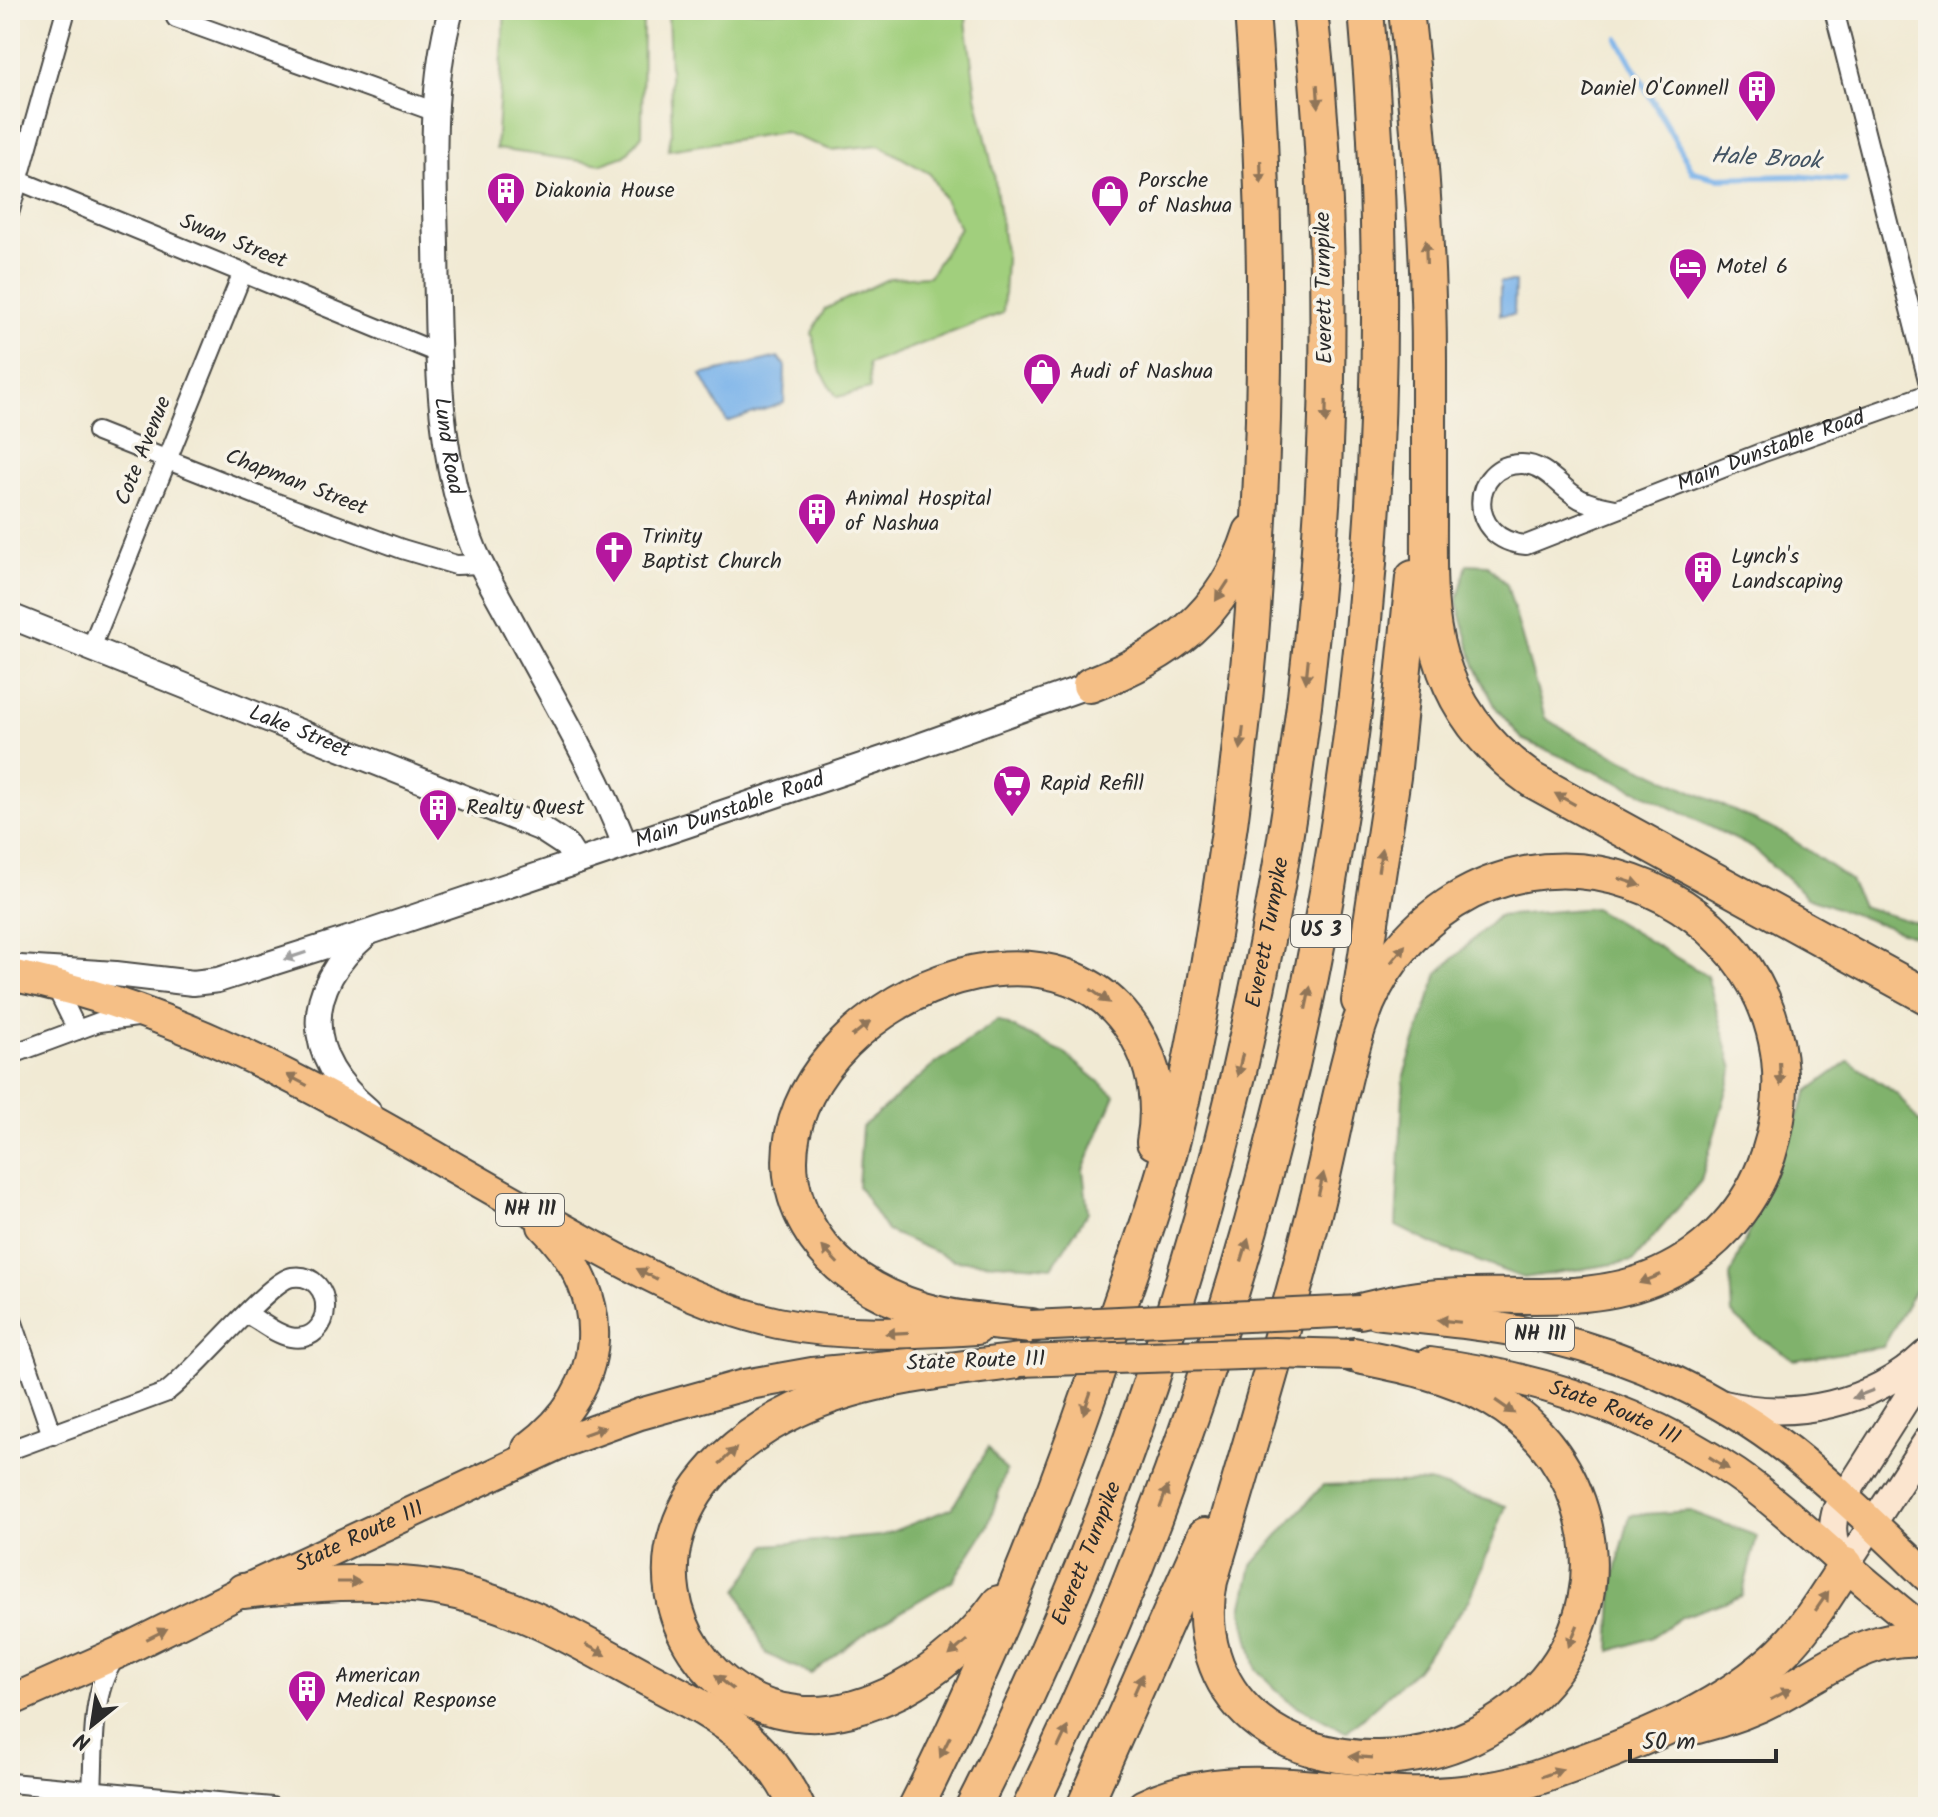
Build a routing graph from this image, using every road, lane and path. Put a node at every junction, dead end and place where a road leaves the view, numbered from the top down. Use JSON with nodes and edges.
{"nodes":[{"id":1,"x":66,"y":10,"type":"edge"},
{"id":2,"x":451,"y":10,"type":"edge"},
{"id":3,"x":1252,"y":10,"type":"edge"},
{"id":4,"x":1310,"y":10,"type":"edge"},
{"id":5,"x":1366,"y":10,"type":"edge"},
{"id":6,"x":1406,"y":10,"type":"edge"},
{"id":7,"x":1834,"y":10,"type":"edge"},
{"id":8,"x":176,"y":18,"type":"dead end"},
{"id":9,"x":436,"y":112,"type":"junction"},
{"id":10,"x":14,"y":179,"type":"edge"},
{"id":11,"x":10,"y":210,"type":"edge"},
{"id":12,"x":243,"y":272,"type":"junction"},
{"id":13,"x":1429,"y":330,"type":"junction"},
{"id":14,"x":438,"y":353,"type":"junction"},
{"id":15,"x":1928,"y":380,"type":"edge"},
{"id":16,"x":1928,"y":394,"type":"edge"},
{"id":17,"x":97,"y":432,"type":"dead end"},
{"id":18,"x":167,"y":459,"type":"junction"},
{"id":19,"x":1260,"y":493,"type":"junction"},
{"id":20,"x":1616,"y":509,"type":"junction"},
{"id":21,"x":481,"y":564,"type":"junction"},
{"id":22,"x":10,"y":616,"type":"edge"},
{"id":23,"x":91,"y":648,"type":"junction"},
{"id":24,"x":1090,"y":685,"type":"joint"},
{"id":25,"x":1610,"y":823,"type":"junction"},
{"id":26,"x":625,"y":845,"type":"junction"},
{"id":27,"x":577,"y":862,"type":"junction"},
{"id":28,"x":370,"y":932,"type":"junction"},
{"id":29,"x":10,"y":968,"type":"edge"},
{"id":30,"x":10,"y":975,"type":"edge"},
{"id":31,"x":1928,"y":978,"type":"edge"},
{"id":32,"x":55,"y":985,"type":"junction"},
{"id":33,"x":1928,"y":997,"type":"edge"},
{"id":34,"x":168,"y":1019,"type":"junction"},
{"id":35,"x":77,"y":1030,"type":"junction"},
{"id":36,"x":1351,"y":1048,"type":"junction"},
{"id":37,"x":10,"y":1055,"type":"edge"},
{"id":38,"x":428,"y":1153,"type":"junction"},
{"id":39,"x":509,"y":1198,"type":"junction"},
{"id":40,"x":1130,"y":1276,"type":"junction"},
{"id":41,"x":1360,"y":1311,"type":"junction"},
{"id":42,"x":10,"y":1314,"type":"edge"},
{"id":43,"x":247,"y":1314,"type":"dead end"},
{"id":44,"x":1031,"y":1326,"type":"junction"},
{"id":45,"x":1279,"y":1340,"type":"junction"},
{"id":46,"x":1928,"y":1351,"type":"edge"},
{"id":47,"x":1353,"y":1355,"type":"junction"},
{"id":48,"x":1019,"y":1361,"type":"junction"},
{"id":49,"x":1928,"y":1365,"type":"edge"},
{"id":50,"x":1709,"y":1399,"type":"junction"},
{"id":51,"x":52,"y":1435,"type":"junction"},
{"id":52,"x":1928,"y":1439,"type":"edge"},
{"id":53,"x":10,"y":1450,"type":"edge"},
{"id":54,"x":469,"y":1486,"type":"junction"},
{"id":55,"x":1843,"y":1497,"type":"junction"},
{"id":56,"x":1873,"y":1525,"type":"junction"},
{"id":57,"x":1036,"y":1541,"type":"junction"},
{"id":58,"x":1846,"y":1565,"type":"junction"},
{"id":59,"x":1928,"y":1577,"type":"edge"},
{"id":60,"x":243,"y":1591,"type":"junction"},
{"id":61,"x":1928,"y":1637,"type":"edge"},
{"id":62,"x":120,"y":1652,"type":"junction"},
{"id":63,"x":10,"y":1701,"type":"edge"},
{"id":64,"x":1627,"y":1745,"type":"junction"},
{"id":65,"x":10,"y":1783,"type":"edge"},
{"id":66,"x":92,"y":1790,"type":"junction"},
{"id":67,"x":272,"y":1807,"type":"edge"},
{"id":68,"x":797,"y":1807,"type":"edge"},
{"id":69,"x":916,"y":1807,"type":"edge"},
{"id":70,"x":973,"y":1807,"type":"edge"},
{"id":71,"x":1030,"y":1807,"type":"edge"},
{"id":72,"x":1084,"y":1807,"type":"edge"},
{"id":73,"x":1144,"y":1807,"type":"edge"}],
"edges":[{"from":1,"to":10,"type":"street"},
{"from":2,"to":9,"type":"street","name":"Lund Road"},
{"from":3,"to":19,"type":"highway","one_way":true},
{"from":4,"to":70,"type":"highway","name":"Everett Turnpike","number":"US 3","one_way":true},
{"from":71,"to":5,"type":"highway","number":"US 3","one_way":true},
{"from":13,"to":6,"type":"highway","one_way":true},
{"from":7,"to":15,"type":"street"},
{"from":8,"to":9,"type":"street"},
{"from":9,"to":14,"type":"street","name":"Lund Road"},
{"from":10,"to":11,"type":"street"},
{"from":10,"to":12,"type":"street","name":"Swan Street"},
{"from":12,"to":14,"type":"street","name":"Swan Street"},
{"from":12,"to":18,"type":"street","name":"Cote Avenue"},
{"from":25,"to":13,"type":"highway","one_way":true},
{"from":36,"to":13,"type":"highway","one_way":true},
{"from":14,"to":21,"type":"street","name":"Lund Road"},
{"from":16,"to":20,"type":"street","name":"Main Dunstable Road"},
{"from":17,"to":18,"type":"street","name":"Chapman Street"},
{"from":18,"to":21,"type":"street","name":"Chapman Street"},
{"from":18,"to":23,"type":"street","name":"Cote Avenue"},
{"from":19,"to":24,"type":"highway","one_way":true},
{"from":19,"to":40,"type":"highway","one_way":true},
{"from":20,"to":20,"type":"street","name":"Main Dunstable Road"},
{"from":21,"to":26,"type":"street","name":"Lund Road"},
{"from":22,"to":23,"type":"street","name":"Lake Street"},
{"from":23,"to":27,"type":"street","name":"Lake Street"},
{"from":24,"to":26,"type":"street","name":"Main Dunstable Road"},
{"from":25,"to":31,"type":"highway"},
{"from":25,"to":33,"type":"highway"},
{"from":26,"to":27,"type":"street","name":"Main Dunstable Road"},
{"from":27,"to":28,"type":"street","name":"Main Dunstable Road"},
{"from":28,"to":29,"type":"street","name":"Main Dunstable Road","one_way":true},
{"from":28,"to":38,"type":"street","name":"Main Dunstable Road"},
{"from":30,"to":32,"type":"main road","number":"NH 111"},
{"from":32,"to":34,"type":"main road","name":"State Route 111","number":"NH 111"},
{"from":32,"to":35,"type":"street"},
{"from":34,"to":35,"type":"street"},
{"from":38,"to":34,"type":"main road","name":"State Route 111","number":"NH 111","one_way":true},
{"from":35,"to":37,"type":"street"},
{"from":36,"to":41,"type":"highway","one_way":true},
{"from":45,"to":36,"type":"highway","one_way":true},
{"from":38,"to":39,"type":"main road","name":"State Route 111","number":"NH 111"},
{"from":44,"to":39,"type":"main road","name":"State Route 111","number":"NH 111","one_way":true},
{"from":39,"to":54,"type":"main road"},
{"from":44,"to":40,"type":"highway","one_way":true},
{"from":40,"to":57,"type":"highway","one_way":true},
{"from":41,"to":44,"type":"main road","name":"State Route 111","number":"NH 111","bridge":true},
{"from":50,"to":41,"type":"main road","name":"State Route 111","number":"NH 111","one_way":true},
{"from":42,"to":51,"type":"street"},
{"from":43,"to":51,"type":"street"},
{"from":47,"to":45,"type":"highway","one_way":true},
{"from":72,"to":45,"type":"highway","one_way":true},
{"from":46,"to":50,"type":"main road","one_way":true},
{"from":47,"to":48,"type":"main road","name":"State Route 111","number":"NH 111","bridge":true},
{"from":47,"to":58,"type":"main road","name":"State Route 111","number":"NH 111","one_way":true},
{"from":54,"to":48,"type":"main road","name":"State Route 111","number":"NH 111","one_way":true},
{"from":57,"to":48,"type":"highway","one_way":true},
{"from":49,"to":55,"type":"main road"},
{"from":50,"to":55,"type":"main road","name":"State Route 111","number":"NH 111"},
{"from":51,"to":53,"type":"street"},
{"from":52,"to":56,"type":"main road"},
{"from":54,"to":60,"type":"main road","name":"State Route 111","number":"NH 111"},
{"from":55,"to":56,"type":"main road","name":"State Route 111","number":"NH 111"},
{"from":55,"to":58,"type":"main road"},
{"from":56,"to":58,"type":"main road"},
{"from":56,"to":59,"type":"main road","name":"State Route 111","number":"NH 111"},
{"from":57,"to":69,"type":"highway","one_way":true},
{"from":58,"to":61,"type":"main road","name":"State Route 111","number":"NH 111"},
{"from":64,"to":58,"type":"highway","one_way":true},
{"from":62,"to":60,"type":"main road","name":"State Route 111","number":"NH 111","one_way":true},
{"from":60,"to":68,"type":"highway","one_way":true},
{"from":64,"to":61,"type":"highway","one_way":true},
{"from":62,"to":63,"type":"main road","name":"State Route 111","number":"NH 111"},
{"from":62,"to":66,"type":"street"},
{"from":73,"to":64,"type":"highway","one_way":true},
{"from":65,"to":66,"type":"street"},
{"from":66,"to":67,"type":"street"}]}
